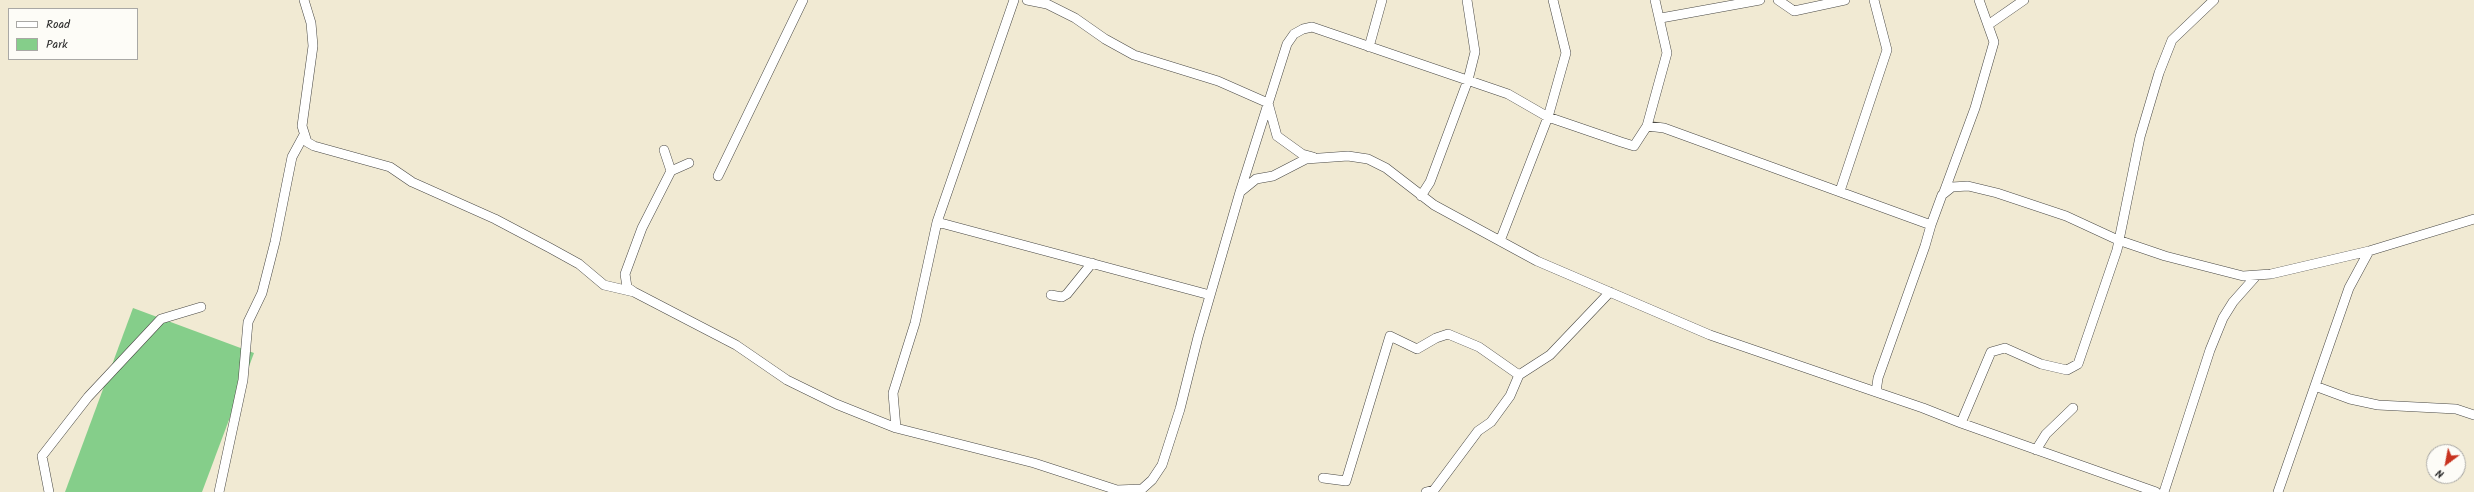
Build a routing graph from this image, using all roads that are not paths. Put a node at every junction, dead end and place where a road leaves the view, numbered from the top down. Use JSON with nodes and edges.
{"nodes":[{"id":1,"x":304,"y":0,"type":"edge"},
{"id":2,"x":803,"y":0,"type":"edge"},
{"id":3,"x":1014,"y":0,"type":"edge"},
{"id":4,"x":1027,"y":0,"type":"edge"},
{"id":5,"x":1382,"y":0,"type":"edge"},
{"id":6,"x":1467,"y":0,"type":"edge"},
{"id":7,"x":1553,"y":0,"type":"edge"},
{"id":8,"x":1655,"y":0,"type":"edge"},
{"id":9,"x":1760,"y":0,"type":"edge"},
{"id":10,"x":1778,"y":0,"type":"edge"},
{"id":11,"x":1845,"y":0,"type":"edge"},
{"id":12,"x":1874,"y":0,"type":"edge"},
{"id":13,"x":1979,"y":0,"type":"edge"},
{"id":14,"x":2024,"y":0,"type":"edge"},
{"id":15,"x":2214,"y":0,"type":"edge"},
{"id":16,"x":1661,"y":18,"type":"junction"},
{"id":17,"x":1988,"y":25,"type":"junction"},
{"id":18,"x":1369,"y":47,"type":"junction"},
{"id":19,"x":1468,"y":80,"type":"junction"},
{"id":20,"x":1268,"y":102,"type":"junction"},
{"id":21,"x":1548,"y":117,"type":"junction"},
{"id":22,"x":1647,"y":126,"type":"junction"},
{"id":23,"x":304,"y":135,"type":"junction"},
{"id":24,"x":664,"y":150,"type":"dead end"},
{"id":25,"x":1316,"y":158,"type":"junction"},
{"id":26,"x":689,"y":163,"type":"dead end"},
{"id":27,"x":671,"y":171,"type":"junction"},
{"id":28,"x":718,"y":176,"type":"dead end"},
{"id":29,"x":1840,"y":190,"type":"junction"},
{"id":30,"x":1240,"y":192,"type":"junction"},
{"id":31,"x":1942,"y":195,"type":"junction"},
{"id":32,"x":1422,"y":196,"type":"junction"},
{"id":33,"x":2474,"y":219,"type":"edge"},
{"id":34,"x":937,"y":222,"type":"junction"},
{"id":35,"x":1931,"y":225,"type":"junction"},
{"id":36,"x":2118,"y":240,"type":"junction"},
{"id":37,"x":1500,"y":242,"type":"junction"},
{"id":38,"x":2369,"y":252,"type":"junction"},
{"id":39,"x":1088,"y":264,"type":"junction"},
{"id":40,"x":2257,"y":275,"type":"junction"},
{"id":41,"x":634,"y":292,"type":"junction"},
{"id":42,"x":1610,"y":292,"type":"junction"},
{"id":43,"x":1050,"y":295,"type":"dead end"},
{"id":44,"x":1210,"y":295,"type":"junction"},
{"id":45,"x":200,"y":307,"type":"dead end"},
{"id":46,"x":1519,"y":375,"type":"junction"},
{"id":47,"x":2315,"y":386,"type":"junction"},
{"id":48,"x":1876,"y":392,"type":"junction"},
{"id":49,"x":2073,"y":408,"type":"dead end"},
{"id":50,"x":2474,"y":415,"type":"edge"},
{"id":51,"x":1961,"y":423,"type":"junction"},
{"id":52,"x":896,"y":428,"type":"junction"},
{"id":53,"x":2036,"y":450,"type":"junction"},
{"id":54,"x":1323,"y":478,"type":"dead end"},
{"id":55,"x":1150,"y":481,"type":"junction"},
{"id":56,"x":49,"y":492,"type":"edge"},
{"id":57,"x":219,"y":492,"type":"edge"},
{"id":58,"x":1130,"y":492,"type":"edge"},
{"id":59,"x":1149,"y":492,"type":"edge"},
{"id":60,"x":1426,"y":492,"type":"edge"},
{"id":61,"x":2156,"y":492,"type":"edge"},
{"id":62,"x":2164,"y":492,"type":"edge"},
{"id":63,"x":2278,"y":492,"type":"edge"}],
"edges":[{"from":1,"to":23,"type":"street"},
{"from":2,"to":28,"type":"street"},
{"from":3,"to":34,"type":"street"},
{"from":4,"to":20,"type":"street"},
{"from":5,"to":18,"type":"street"},
{"from":6,"to":19,"type":"street"},
{"from":7,"to":21,"type":"street"},
{"from":8,"to":16,"type":"street"},
{"from":9,"to":16,"type":"street"},
{"from":10,"to":11,"type":"street"},
{"from":12,"to":29,"type":"street"},
{"from":13,"to":17,"type":"street"},
{"from":14,"to":17,"type":"street"},
{"from":15,"to":36,"type":"street"},
{"from":16,"to":22,"type":"street"},
{"from":17,"to":31,"type":"street"},
{"from":18,"to":19,"type":"street"},
{"from":18,"to":20,"type":"street"},
{"from":19,"to":21,"type":"street"},
{"from":19,"to":32,"type":"street"},
{"from":20,"to":25,"type":"street"},
{"from":20,"to":30,"type":"street"},
{"from":21,"to":22,"type":"street"},
{"from":21,"to":37,"type":"street"},
{"from":22,"to":29,"type":"street"},
{"from":23,"to":41,"type":"street"},
{"from":23,"to":57,"type":"street"},
{"from":24,"to":27,"type":"street"},
{"from":25,"to":30,"type":"street"},
{"from":25,"to":32,"type":"street"},
{"from":26,"to":27,"type":"street"},
{"from":27,"to":41,"type":"street"},
{"from":29,"to":35,"type":"street"},
{"from":30,"to":44,"type":"street"},
{"from":31,"to":35,"type":"street"},
{"from":31,"to":36,"type":"street"},
{"from":32,"to":37,"type":"street"},
{"from":33,"to":38,"type":"street"},
{"from":34,"to":39,"type":"street"},
{"from":34,"to":52,"type":"street"},
{"from":35,"to":48,"type":"street"},
{"from":36,"to":40,"type":"street"},
{"from":36,"to":51,"type":"street"},
{"from":37,"to":42,"type":"street"},
{"from":38,"to":40,"type":"street"},
{"from":38,"to":47,"type":"street"},
{"from":39,"to":43,"type":"street"},
{"from":39,"to":44,"type":"street"},
{"from":40,"to":62,"type":"street"},
{"from":41,"to":52,"type":"street"},
{"from":42,"to":46,"type":"street"},
{"from":42,"to":48,"type":"street"},
{"from":44,"to":55,"type":"street"},
{"from":45,"to":56,"type":"street"},
{"from":46,"to":54,"type":"street"},
{"from":46,"to":60,"type":"street"},
{"from":47,"to":50,"type":"street"},
{"from":47,"to":63,"type":"street"},
{"from":48,"to":51,"type":"street"},
{"from":49,"to":53,"type":"street"},
{"from":51,"to":53,"type":"street"},
{"from":52,"to":58,"type":"street"},
{"from":53,"to":61,"type":"street"},
{"from":55,"to":58,"type":"street"},
{"from":55,"to":59,"type":"street"}]}
